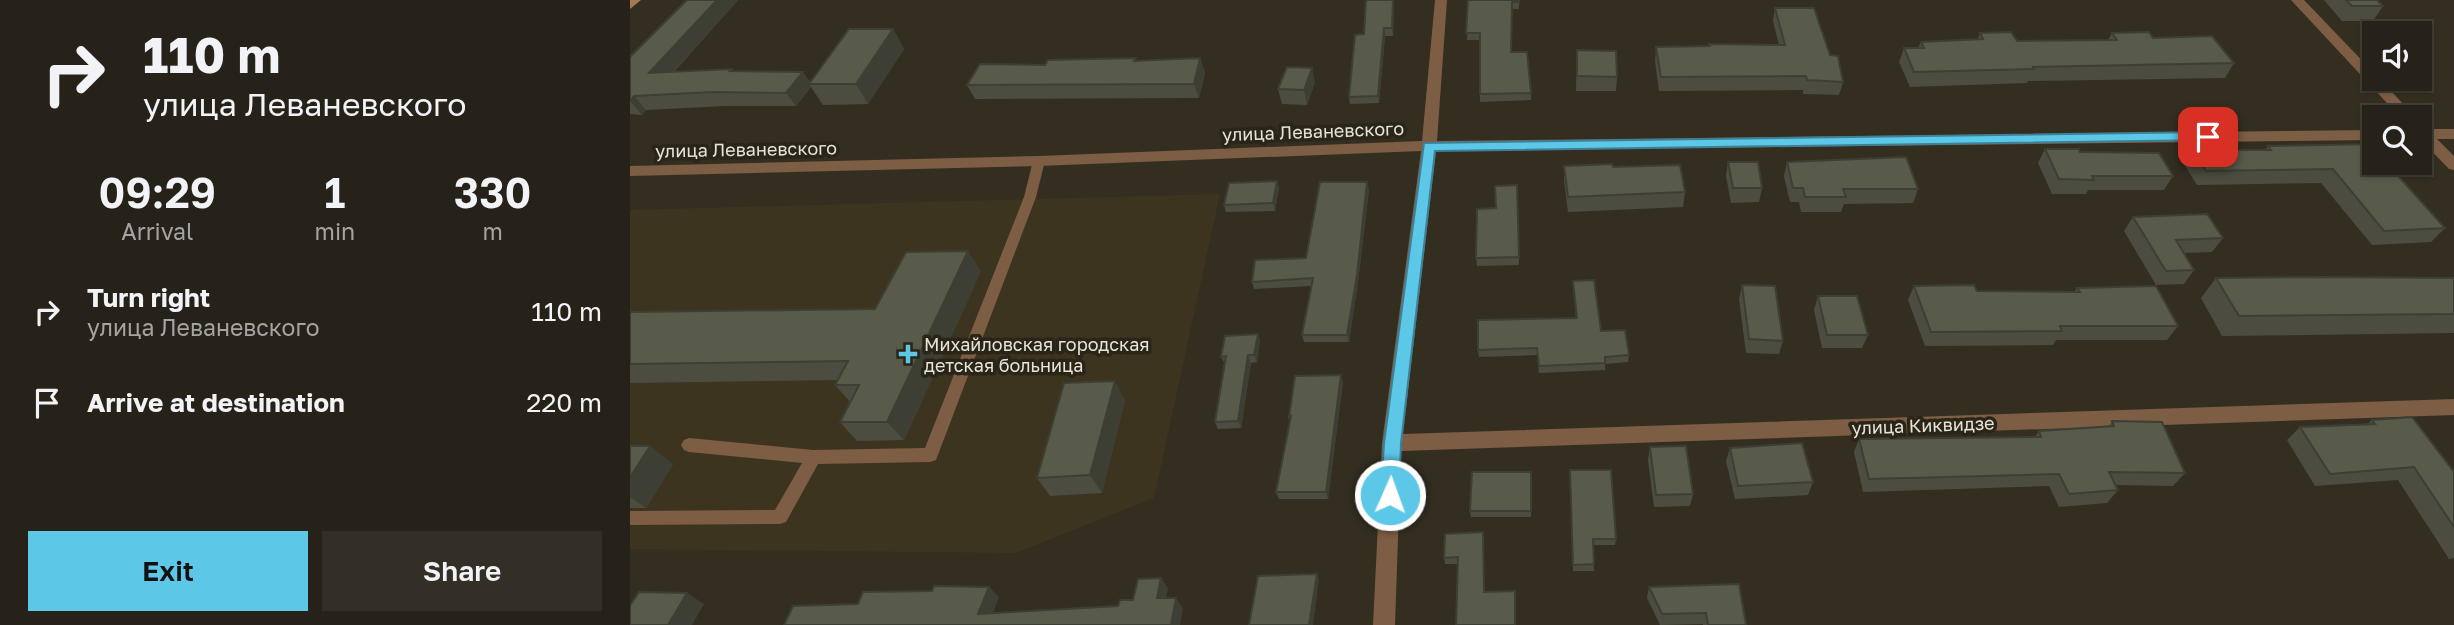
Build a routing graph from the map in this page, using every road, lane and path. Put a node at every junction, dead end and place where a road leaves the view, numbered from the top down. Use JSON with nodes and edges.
{"nodes":[{"id":1,"x":635,"y":0,"type":"edge"},
{"id":2,"x":1441,"y":0,"type":"edge"},
{"id":3,"x":2297,"y":0,"type":"edge"},
{"id":4,"x":630,"y":5,"type":"edge"},
{"id":5,"x":2397,"y":105,"type":"edge"},
{"id":6,"x":2432,"y":133,"type":"edge"},
{"id":7,"x":2454,"y":134,"type":"edge"},
{"id":8,"x":2362,"y":135,"type":"edge"},
{"id":9,"x":2432,"y":144,"type":"edge"},
{"id":10,"x":1429,"y":146,"type":"junction"},
{"id":11,"x":1039,"y":161,"type":"junction"},
{"id":12,"x":2454,"y":165,"type":"edge"},
{"id":13,"x":630,"y":171,"type":"edge"},
{"id":14,"x":2454,"y":407,"type":"edge"},
{"id":15,"x":1392,"y":443,"type":"junction"},
{"id":16,"x":689,"y":445,"type":"dead end"},
{"id":17,"x":813,"y":457,"type":"junction"},
{"id":18,"x":630,"y":517,"type":"edge"},
{"id":19,"x":1384,"y":625,"type":"edge"}],
"edges":[{"from":1,"to":4,"type":"street"},
{"from":2,"to":10,"type":"street"},
{"from":3,"to":5,"type":"street"},
{"from":6,"to":7,"type":"street"},
{"from":8,"to":10,"type":"street","name":"улица Леваневского"},
{"from":9,"to":12,"type":"street"},
{"from":10,"to":11,"type":"street","name":"улица Леваневского"},
{"from":10,"to":15,"type":"street"},
{"from":11,"to":13,"type":"street","name":"улица Леваневского"},
{"from":11,"to":17,"type":"lane"},
{"from":14,"to":15,"type":"street","name":"улица Киквидзе"},
{"from":15,"to":19,"type":"street"},
{"from":16,"to":17,"type":"lane"},
{"from":17,"to":18,"type":"lane"}]}
